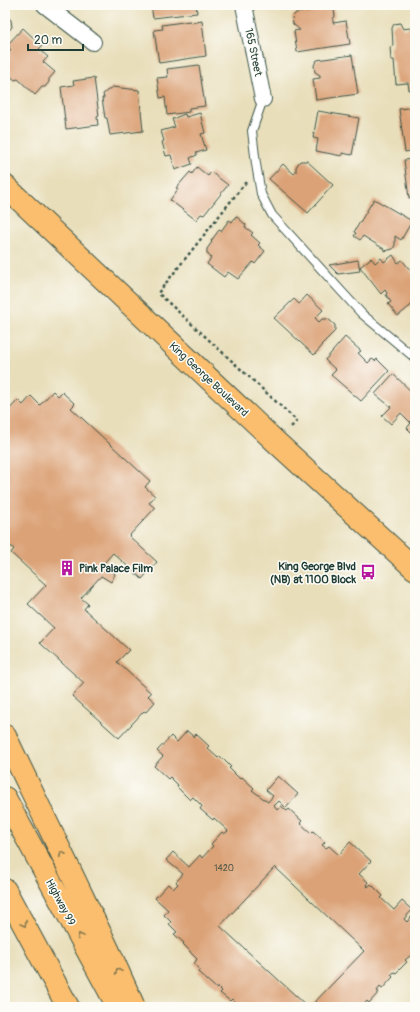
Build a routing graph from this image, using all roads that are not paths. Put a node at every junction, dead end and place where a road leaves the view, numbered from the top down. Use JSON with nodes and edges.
{"nodes":[{"id":1,"x":45,"y":5,"type":"edge"},
{"id":2,"x":244,"y":5,"type":"edge"},
{"id":3,"x":93,"y":42,"type":"dead end"},
{"id":4,"x":263,"y":99,"type":"joint"},
{"id":5,"x":5,"y":186,"type":"edge"},
{"id":6,"x":415,"y":358,"type":"edge"},
{"id":7,"x":415,"y":569,"type":"edge"},
{"id":8,"x":5,"y":736,"type":"edge"},
{"id":9,"x":5,"y":798,"type":"edge"},
{"id":10,"x":5,"y":890,"type":"edge"},
{"id":11,"x":68,"y":1007,"type":"edge"},
{"id":12,"x":118,"y":1007,"type":"edge"},
{"id":13,"x":134,"y":1007,"type":"edge"}],
"edges":[{"from":1,"to":3,"type":"street"},
{"from":2,"to":4,"type":"street","name":"165 Street"},
{"from":4,"to":6,"type":"lane"},
{"from":5,"to":7,"type":"main road","name":"King George Boulevard"},
{"from":13,"to":8,"type":"main road","one_way":true},
{"from":12,"to":9,"type":"main road","name":"Highway 99","one_way":true},
{"from":10,"to":11,"type":"main road","one_way":true}]}
